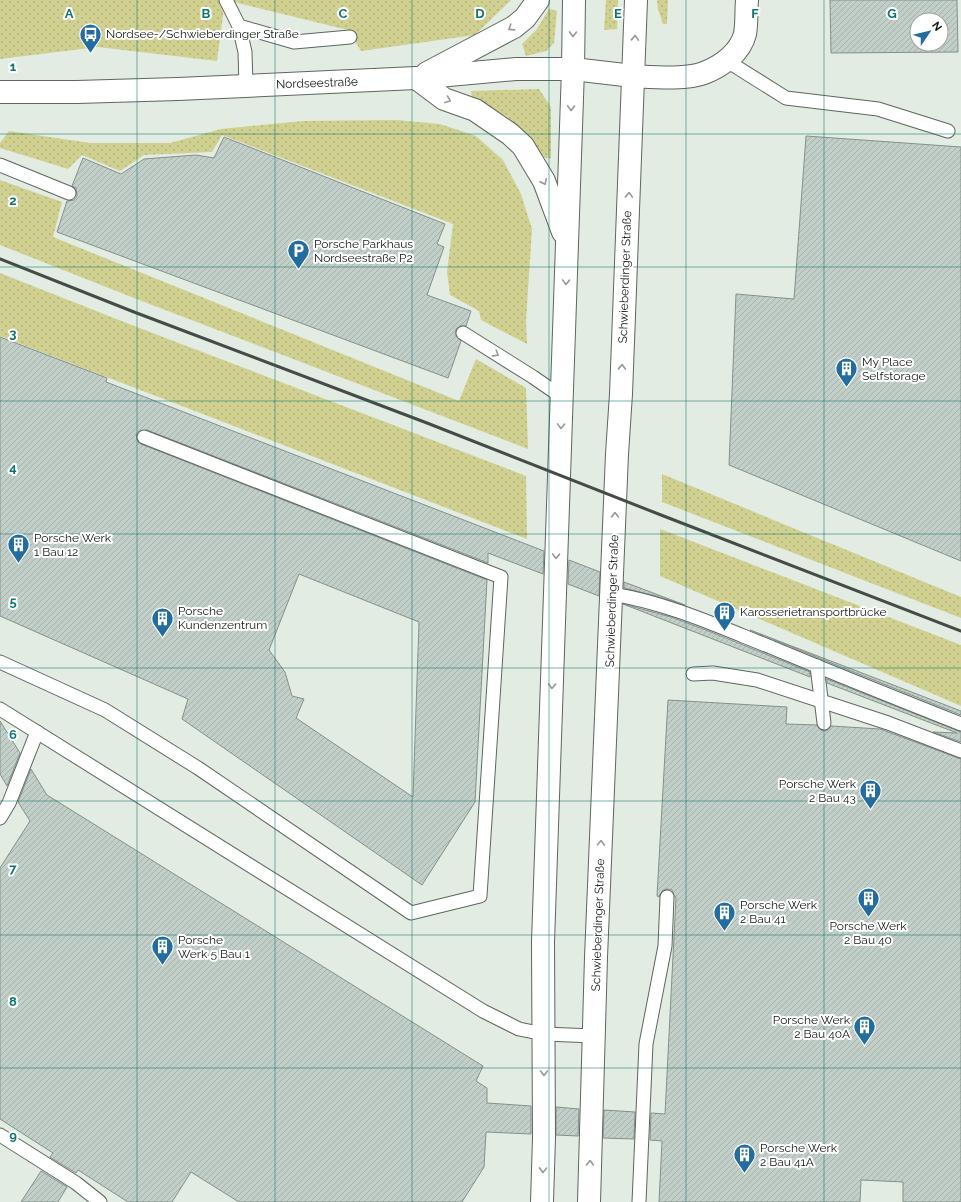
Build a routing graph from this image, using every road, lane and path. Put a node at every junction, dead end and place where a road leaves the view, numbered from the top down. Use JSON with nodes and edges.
{"nodes":[{"id":1,"x":226,"y":0,"type":"edge"},
{"id":2,"x":538,"y":0,"type":"edge"},
{"id":3,"x":574,"y":0,"type":"edge"},
{"id":4,"x":636,"y":0,"type":"edge"},
{"id":5,"x":747,"y":0,"type":"edge"},
{"id":6,"x":239,"y":26,"type":"junction"},
{"id":7,"x":350,"y":37,"type":"dead end"},
{"id":8,"x":727,"y":60,"type":"junction"},
{"id":9,"x":573,"y":69,"type":"junction"},
{"id":10,"x":633,"y":76,"type":"junction"},
{"id":11,"x":416,"y":78,"type":"junction"},
{"id":12,"x":246,"y":86,"type":"junction"},
{"id":13,"x":0,"y":92,"type":"edge"},
{"id":14,"x":948,"y":131,"type":"dead end"},
{"id":15,"x":0,"y":165,"type":"edge"},
{"id":16,"x":69,"y":193,"type":"dead end"},
{"id":17,"x":567,"y":243,"type":"junction"},
{"id":18,"x":463,"y":333,"type":"dead end"},
{"id":19,"x":562,"y":397,"type":"junction"},
{"id":20,"x":144,"y":437,"type":"dead end"},
{"id":21,"x":612,"y":594,"type":"junction"},
{"id":22,"x":0,"y":662,"type":"edge"},
{"id":23,"x":817,"y":666,"type":"junction"},
{"id":24,"x":693,"y":674,"type":"dead end"},
{"id":25,"x":0,"y":709,"type":"edge"},
{"id":26,"x":824,"y":723,"type":"dead end"},
{"id":27,"x":961,"y":724,"type":"edge"},
{"id":28,"x":37,"y":732,"type":"junction"},
{"id":29,"x":961,"y":751,"type":"edge"},
{"id":30,"x":0,"y":818,"type":"edge"},
{"id":31,"x":666,"y":897,"type":"dead end"},
{"id":32,"x":544,"y":1034,"type":"junction"},
{"id":33,"x":594,"y":1036,"type":"junction"},
{"id":34,"x":0,"y":1135,"type":"edge"},
{"id":35,"x":100,"y":1202,"type":"edge"},
{"id":36,"x":542,"y":1202,"type":"edge"},
{"id":37,"x":589,"y":1202,"type":"edge"},
{"id":38,"x":639,"y":1202,"type":"edge"}],
"edges":[{"from":1,"to":6,"type":"lane"},
{"from":2,"to":11,"type":"main road","one_way":true},
{"from":3,"to":9,"type":"main road","one_way":true},
{"from":10,"to":4,"type":"main road","name":"Schwieberdinger Straße","one_way":true},
{"from":5,"to":8,"type":"main road","name":"Nordseestraße"},
{"from":6,"to":7,"type":"lane"},
{"from":6,"to":12,"type":"lane"},
{"from":8,"to":10,"type":"main road","name":"Nordseestraße"},
{"from":8,"to":14,"type":"lane"},
{"from":9,"to":10,"type":"main road","name":"Nordseestraße"},
{"from":9,"to":11,"type":"main road","name":"Nordseestraße"},
{"from":9,"to":17,"type":"main road","one_way":true},
{"from":21,"to":10,"type":"main road","name":"Schwieberdinger Straße","one_way":true},
{"from":11,"to":12,"type":"main road","name":"Nordseestraße"},
{"from":11,"to":17,"type":"main road","one_way":true},
{"from":12,"to":13,"type":"main road","name":"Nordseestraße"},
{"from":15,"to":16,"type":"lane"},
{"from":17,"to":19,"type":"main road","one_way":true},
{"from":18,"to":19,"type":"lane","one_way":true},
{"from":19,"to":32,"type":"main road","one_way":true},
{"from":20,"to":22,"type":"lane"},
{"from":21,"to":23,"type":"lane"},
{"from":33,"to":21,"type":"main road","name":"Schwieberdinger Straße","one_way":true},
{"from":23,"to":26,"type":"lane"},
{"from":23,"to":27,"type":"lane"},
{"from":24,"to":29,"type":"lane"},
{"from":25,"to":28,"type":"lane"},
{"from":28,"to":30,"type":"lane"},
{"from":28,"to":32,"type":"lane"},
{"from":31,"to":38,"type":"lane"},
{"from":32,"to":33,"type":"lane"},
{"from":32,"to":36,"type":"main road","one_way":true},
{"from":37,"to":33,"type":"main road","name":"Schwieberdinger Straße","one_way":true},
{"from":34,"to":35,"type":"lane"}]}
